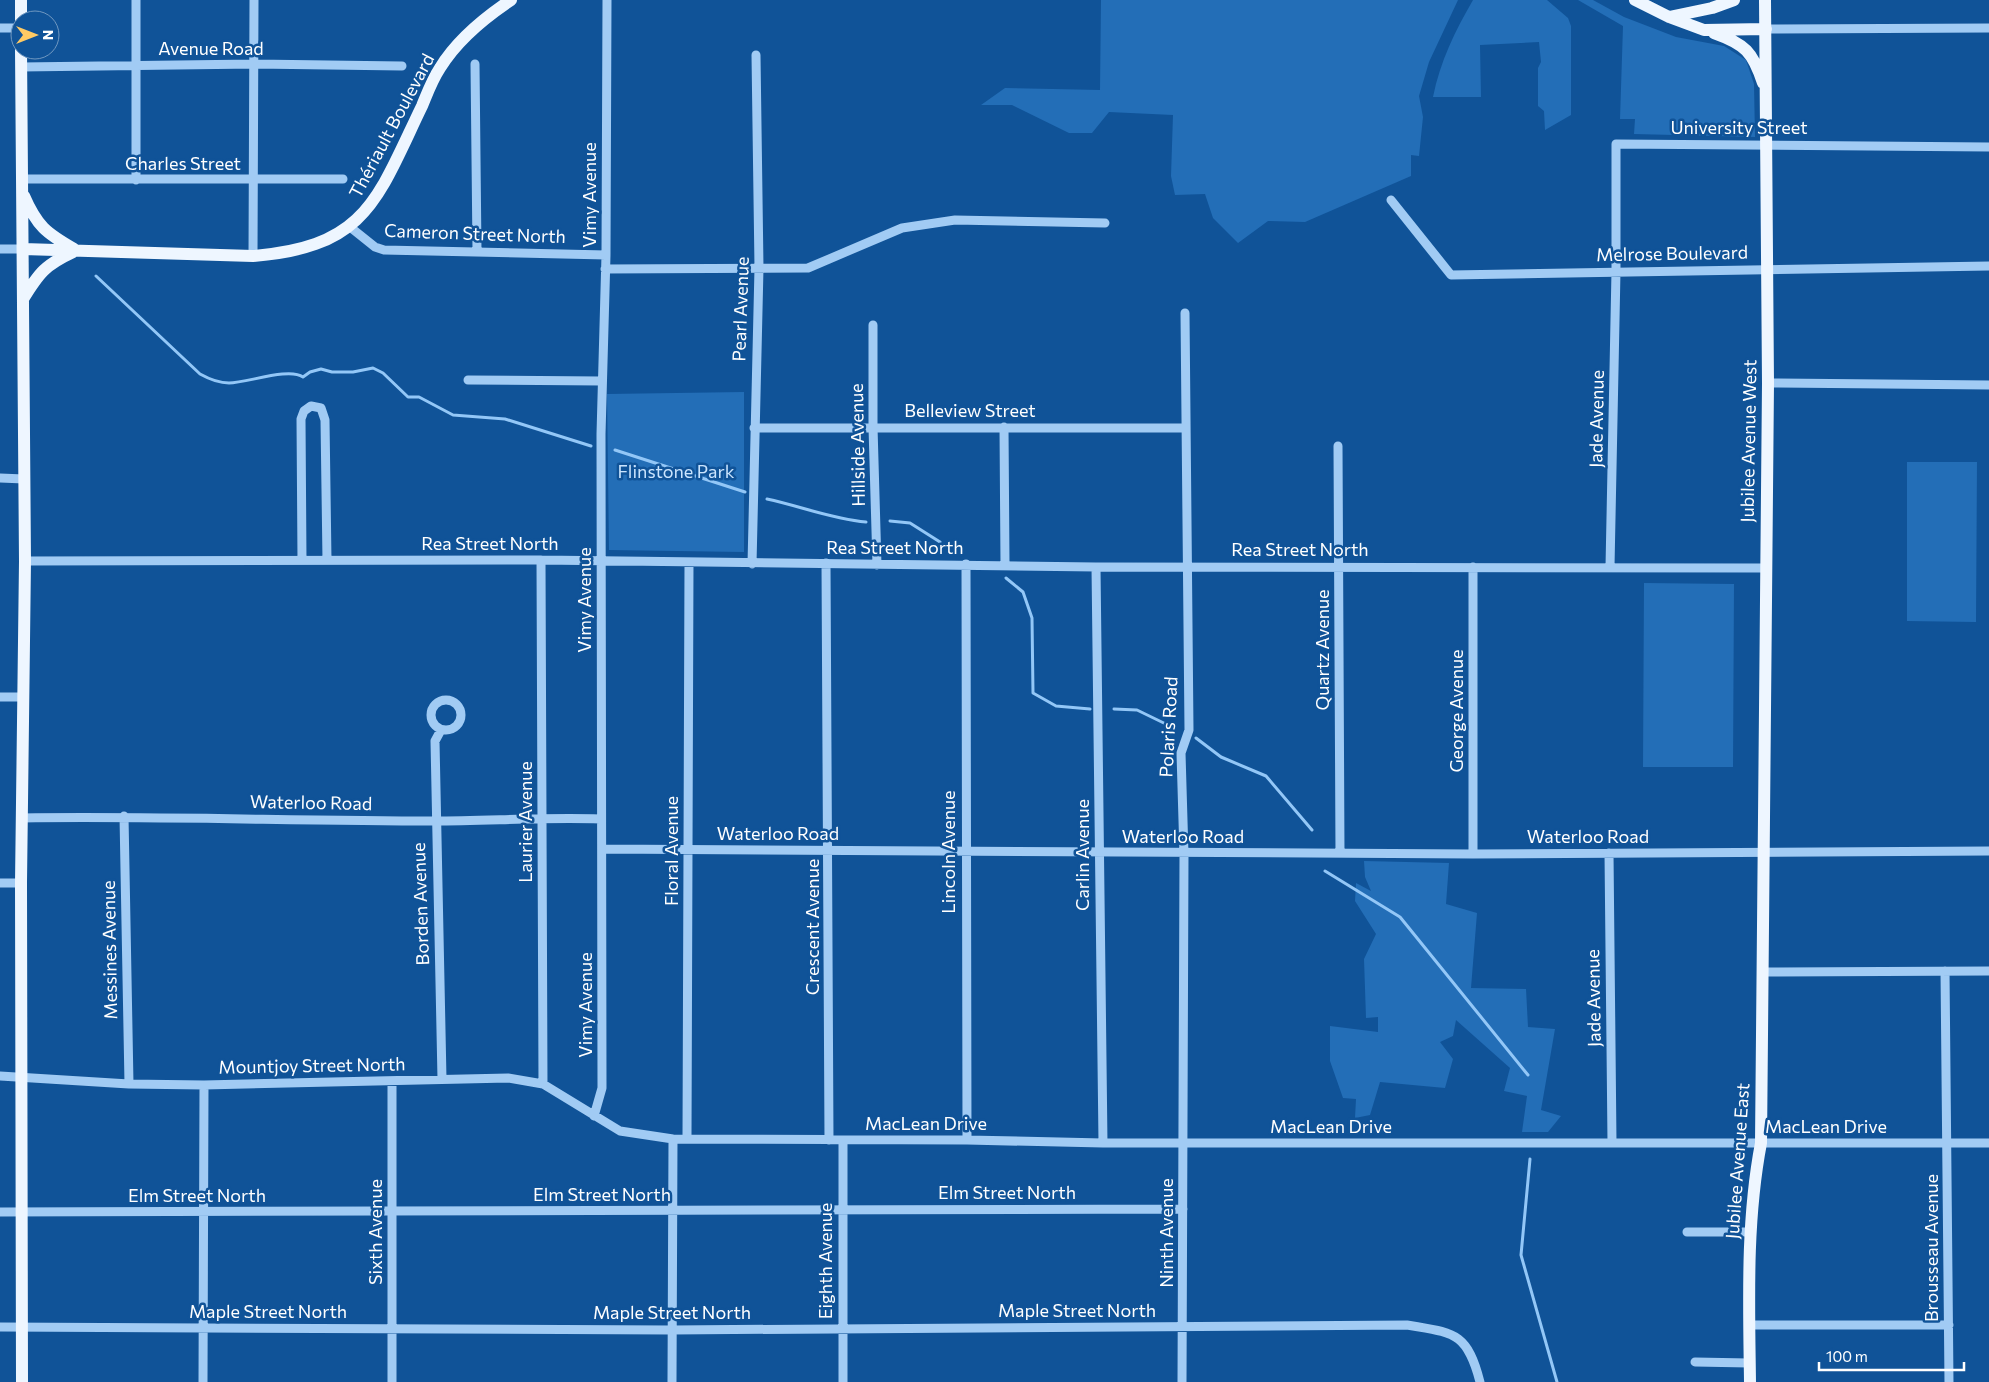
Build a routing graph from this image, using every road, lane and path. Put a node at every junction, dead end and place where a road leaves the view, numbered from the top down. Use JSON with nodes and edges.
{"nodes":[{"id":1,"x":136,"y":0,"type":"edge"},
{"id":2,"x":254,"y":0,"type":"edge"},
{"id":3,"x":511,"y":0,"type":"edge"},
{"id":4,"x":607,"y":0,"type":"edge"},
{"id":5,"x":1635,"y":0,"type":"edge"},
{"id":6,"x":1734,"y":0,"type":"edge"},
{"id":7,"x":1765,"y":0,"type":"edge"},
{"id":8,"x":1669,"y":17,"type":"junction"},
{"id":9,"x":1989,"y":28,"type":"edge"},
{"id":10,"x":1766,"y":29,"type":"junction"},
{"id":11,"x":1704,"y":30,"type":"junction"},
{"id":12,"x":756,"y":55,"type":"dead end"},
{"id":13,"x":20,"y":60,"type":"edge"},
{"id":14,"x":255,"y":64,"type":"junction"},
{"id":15,"x":475,"y":64,"type":"dead end"},
{"id":16,"x":136,"y":66,"type":"junction"},
{"id":17,"x":402,"y":66,"type":"dead end"},
{"id":18,"x":20,"y":67,"type":"junction"},
{"id":19,"x":1767,"y":95,"type":"junction"},
{"id":20,"x":1766,"y":144,"type":"junction"},
{"id":21,"x":1989,"y":147,"type":"edge"},
{"id":22,"x":344,"y":179,"type":"dead end"},
{"id":23,"x":136,"y":180,"type":"junction"},
{"id":24,"x":254,"y":180,"type":"junction"},
{"id":25,"x":22,"y":185,"type":"junction"},
{"id":26,"x":1391,"y":200,"type":"dead end"},
{"id":27,"x":1105,"y":223,"type":"dead end"},
{"id":28,"x":350,"y":226,"type":"junction"},
{"id":29,"x":0,"y":249,"type":"edge"},
{"id":30,"x":23,"y":249,"type":"junction"},
{"id":31,"x":76,"y":250,"type":"junction"},
{"id":32,"x":477,"y":251,"type":"junction"},
{"id":33,"x":606,"y":255,"type":"junction"},
{"id":34,"x":253,"y":256,"type":"junction"},
{"id":35,"x":1989,"y":266,"type":"edge"},
{"id":36,"x":759,"y":268,"type":"junction"},
{"id":37,"x":605,"y":269,"type":"junction"},
{"id":38,"x":1766,"y":269,"type":"junction"},
{"id":39,"x":1616,"y":271,"type":"junction"},
{"id":40,"x":23,"y":299,"type":"junction"},
{"id":41,"x":1185,"y":313,"type":"dead end"},
{"id":42,"x":873,"y":325,"type":"dead end"},
{"id":43,"x":468,"y":380,"type":"dead end"},
{"id":44,"x":601,"y":381,"type":"junction"},
{"id":45,"x":1768,"y":383,"type":"junction"},
{"id":46,"x":1989,"y":385,"type":"edge"},
{"id":47,"x":1004,"y":427,"type":"junction"},
{"id":48,"x":754,"y":428,"type":"junction"},
{"id":49,"x":873,"y":428,"type":"junction"},
{"id":50,"x":1186,"y":428,"type":"junction"},
{"id":51,"x":1338,"y":446,"type":"dead end"},
{"id":52,"x":0,"y":478,"type":"edge"},
{"id":53,"x":24,"y":479,"type":"junction"},
{"id":54,"x":302,"y":560,"type":"junction"},
{"id":55,"x":327,"y":560,"type":"junction"},
{"id":56,"x":542,"y":560,"type":"junction"},
{"id":57,"x":602,"y":560,"type":"junction"},
{"id":58,"x":25,"y":561,"type":"junction"},
{"id":59,"x":689,"y":562,"type":"junction"},
{"id":60,"x":826,"y":563,"type":"junction"},
{"id":61,"x":752,"y":564,"type":"junction"},
{"id":62,"x":966,"y":564,"type":"junction"},
{"id":63,"x":1005,"y":564,"type":"junction"},
{"id":64,"x":877,"y":565,"type":"junction"},
{"id":65,"x":1339,"y":566,"type":"junction"},
{"id":66,"x":1096,"y":567,"type":"junction"},
{"id":67,"x":1187,"y":567,"type":"junction"},
{"id":68,"x":1473,"y":567,"type":"junction"},
{"id":69,"x":1610,"y":567,"type":"junction"},
{"id":70,"x":1765,"y":568,"type":"junction"},
{"id":71,"x":0,"y":697,"type":"edge"},
{"id":72,"x":24,"y":697,"type":"junction"},
{"id":73,"x":441,"y":730,"type":"dead end"},
{"id":74,"x":124,"y":816,"type":"junction"},
{"id":75,"x":542,"y":817,"type":"junction"},
{"id":76,"x":22,"y":818,"type":"junction"},
{"id":77,"x":600,"y":819,"type":"junction"},
{"id":78,"x":436,"y":821,"type":"junction"},
{"id":79,"x":602,"y":850,"type":"junction"},
{"id":80,"x":689,"y":850,"type":"junction"},
{"id":81,"x":829,"y":850,"type":"junction"},
{"id":82,"x":1989,"y":851,"type":"edge"},
{"id":83,"x":965,"y":852,"type":"junction"},
{"id":84,"x":1340,"y":853,"type":"junction"},
{"id":85,"x":1609,"y":853,"type":"junction"},
{"id":86,"x":1763,"y":853,"type":"junction"},
{"id":87,"x":1099,"y":854,"type":"junction"},
{"id":88,"x":1184,"y":854,"type":"junction"},
{"id":89,"x":1473,"y":854,"type":"junction"},
{"id":90,"x":0,"y":884,"type":"edge"},
{"id":91,"x":21,"y":884,"type":"junction"},
{"id":92,"x":1945,"y":971,"type":"junction"},
{"id":93,"x":1989,"y":971,"type":"edge"},
{"id":94,"x":1762,"y":972,"type":"junction"},
{"id":95,"x":0,"y":1076,"type":"edge"},
{"id":96,"x":21,"y":1077,"type":"junction"},
{"id":97,"x":442,"y":1079,"type":"junction"},
{"id":98,"x":392,"y":1082,"type":"junction"},
{"id":99,"x":129,"y":1084,"type":"junction"},
{"id":100,"x":543,"y":1084,"type":"junction"},
{"id":101,"x":204,"y":1085,"type":"junction"},
{"id":102,"x":594,"y":1116,"type":"junction"},
{"id":103,"x":673,"y":1139,"type":"junction"},
{"id":104,"x":687,"y":1139,"type":"junction"},
{"id":105,"x":829,"y":1140,"type":"junction"},
{"id":106,"x":843,"y":1140,"type":"junction"},
{"id":107,"x":967,"y":1140,"type":"junction"},
{"id":108,"x":1612,"y":1142,"type":"junction"},
{"id":109,"x":1989,"y":1142,"type":"edge"},
{"id":110,"x":1103,"y":1143,"type":"junction"},
{"id":111,"x":1183,"y":1143,"type":"junction"},
{"id":112,"x":1760,"y":1143,"type":"junction"},
{"id":113,"x":1948,"y":1143,"type":"junction"},
{"id":114,"x":1183,"y":1209,"type":"junction"},
{"id":115,"x":843,"y":1210,"type":"junction"},
{"id":116,"x":392,"y":1211,"type":"junction"},
{"id":117,"x":673,"y":1211,"type":"junction"},
{"id":118,"x":0,"y":1212,"type":"edge"},
{"id":119,"x":22,"y":1212,"type":"junction"},
{"id":120,"x":203,"y":1212,"type":"junction"},
{"id":121,"x":1687,"y":1232,"type":"dead end"},
{"id":122,"x":1750,"y":1232,"type":"junction"},
{"id":123,"x":1749,"y":1325,"type":"junction"},
{"id":124,"x":1949,"y":1325,"type":"junction"},
{"id":125,"x":1182,"y":1326,"type":"junction"},
{"id":126,"x":0,"y":1327,"type":"edge"},
{"id":127,"x":22,"y":1328,"type":"junction"},
{"id":128,"x":203,"y":1328,"type":"junction"},
{"id":129,"x":843,"y":1328,"type":"junction"},
{"id":130,"x":392,"y":1329,"type":"junction"},
{"id":131,"x":672,"y":1330,"type":"junction"},
{"id":132,"x":1695,"y":1362,"type":"dead end"},
{"id":133,"x":1750,"y":1363,"type":"junction"},
{"id":134,"x":22,"y":1382,"type":"edge"},
{"id":135,"x":203,"y":1382,"type":"edge"},
{"id":136,"x":392,"y":1382,"type":"edge"},
{"id":137,"x":672,"y":1382,"type":"edge"},
{"id":138,"x":843,"y":1382,"type":"edge"},
{"id":139,"x":1182,"y":1382,"type":"edge"},
{"id":140,"x":1480,"y":1382,"type":"edge"},
{"id":141,"x":1750,"y":1382,"type":"edge"},
{"id":142,"x":1949,"y":1382,"type":"edge"}],
"edges":[{"from":1,"to":16,"type":"street"},
{"from":2,"to":14,"type":"street"},
{"from":3,"to":28,"type":"main road","name":"Thériault Boulevard"},
{"from":4,"to":33,"type":"street","name":"Vimy Avenue"},
{"from":5,"to":8,"type":"main road"},
{"from":6,"to":8,"type":"main road"},
{"from":7,"to":10,"type":"main road","name":"Jubilee Avenue West"},
{"from":8,"to":11,"type":"main road"},
{"from":9,"to":10,"type":"street"},
{"from":10,"to":11,"type":"main road"},
{"from":10,"to":19,"type":"main road","name":"Jubilee Avenue West"},
{"from":11,"to":19,"type":"main road"},
{"from":12,"to":36,"type":"street","name":"Pearl Avenue"},
{"from":13,"to":18,"type":"main road"},
{"from":14,"to":16,"type":"street","name":"Avenue Road"},
{"from":14,"to":17,"type":"street","name":"Avenue Road"},
{"from":14,"to":24,"type":"street"},
{"from":15,"to":32,"type":"street"},
{"from":16,"to":18,"type":"street","name":"Avenue Road"},
{"from":16,"to":23,"type":"street"},
{"from":18,"to":25,"type":"main road"},
{"from":19,"to":20,"type":"main road","name":"Jubilee Avenue West"},
{"from":20,"to":21,"type":"street","name":"University Street"},
{"from":20,"to":38,"type":"main road","name":"Jubilee Avenue West"},
{"from":20,"to":39,"type":"street","name":"University Street"},
{"from":22,"to":24,"type":"street","name":"Charles Street"},
{"from":23,"to":24,"type":"street","name":"Charles Street"},
{"from":23,"to":25,"type":"street","name":"Charles Street"},
{"from":24,"to":34,"type":"street"},
{"from":25,"to":30,"type":"main road"},
{"from":25,"to":31,"type":"main road"},
{"from":26,"to":39,"type":"street","name":"Melrose Boulevard"},
{"from":27,"to":36,"type":"street"},
{"from":28,"to":32,"type":"street","name":"Cameron Street North"},
{"from":28,"to":34,"type":"main road","name":"Thériault Boulevard"},
{"from":29,"to":30,"type":"street"},
{"from":30,"to":31,"type":"main road","name":"Thériault Boulevard"},
{"from":30,"to":40,"type":"main road"},
{"from":31,"to":34,"type":"main road","name":"Thériault Boulevard"},
{"from":31,"to":40,"type":"main road"},
{"from":32,"to":33,"type":"street","name":"Cameron Street North"},
{"from":33,"to":37,"type":"street","name":"Vimy Avenue"},
{"from":35,"to":38,"type":"street","name":"Melrose Boulevard"},
{"from":36,"to":37,"type":"street"},
{"from":36,"to":48,"type":"street","name":"Pearl Avenue"},
{"from":37,"to":44,"type":"street","name":"Vimy Avenue"},
{"from":38,"to":39,"type":"street","name":"Melrose Boulevard"},
{"from":38,"to":45,"type":"main road","name":"Jubilee Avenue West"},
{"from":39,"to":69,"type":"street","name":"Jade Avenue"},
{"from":40,"to":53,"type":"main road"},
{"from":41,"to":50,"type":"street","name":"Polaris Road"},
{"from":42,"to":49,"type":"street","name":"Hillside Avenue"},
{"from":43,"to":44,"type":"street"},
{"from":44,"to":57,"type":"street","name":"Vimy Avenue"},
{"from":45,"to":46,"type":"street"},
{"from":45,"to":70,"type":"main road","name":"Jubilee Avenue West"},
{"from":47,"to":49,"type":"street","name":"Belleview Street"},
{"from":47,"to":50,"type":"street","name":"Belleview Street"},
{"from":47,"to":63,"type":"street"},
{"from":48,"to":49,"type":"street","name":"Belleview Street"},
{"from":48,"to":61,"type":"street","name":"Pearl Avenue"},
{"from":49,"to":64,"type":"street","name":"Hillside Avenue"},
{"from":50,"to":67,"type":"street","name":"Polaris Road"},
{"from":51,"to":65,"type":"street","name":"Quartz Avenue"},
{"from":52,"to":53,"type":"street"},
{"from":53,"to":58,"type":"main road"},
{"from":54,"to":55,"type":"street","name":"Rea Street North"},
{"from":54,"to":55,"type":"street"},
{"from":54,"to":58,"type":"street","name":"Rea Street North"},
{"from":55,"to":56,"type":"street","name":"Rea Street North"},
{"from":56,"to":57,"type":"street","name":"Rea Street North"},
{"from":56,"to":75,"type":"street","name":"Laurier Avenue"},
{"from":57,"to":59,"type":"street","name":"Rea Street North"},
{"from":57,"to":77,"type":"street","name":"Vimy Avenue"},
{"from":58,"to":72,"type":"main road"},
{"from":59,"to":61,"type":"street","name":"Rea Street North"},
{"from":59,"to":80,"type":"street","name":"Floral Avenue"},
{"from":60,"to":61,"type":"street","name":"Rea Street North"},
{"from":60,"to":64,"type":"street","name":"Rea Street North"},
{"from":60,"to":81,"type":"street","name":"Crescent Avenue"},
{"from":62,"to":63,"type":"street","name":"Rea Street North"},
{"from":62,"to":64,"type":"street","name":"Rea Street North"},
{"from":62,"to":83,"type":"street","name":"Lincoln Avenue"},
{"from":63,"to":66,"type":"street","name":"Rea Street North"},
{"from":65,"to":67,"type":"street","name":"Rea Street North"},
{"from":65,"to":68,"type":"street","name":"Rea Street North"},
{"from":65,"to":84,"type":"street","name":"Quartz Avenue"},
{"from":66,"to":67,"type":"street","name":"Rea Street North"},
{"from":66,"to":87,"type":"street","name":"Carlin Avenue"},
{"from":67,"to":88,"type":"street","name":"Polaris Road"},
{"from":68,"to":69,"type":"street","name":"Rea Street North"},
{"from":68,"to":89,"type":"street","name":"George Avenue"},
{"from":69,"to":70,"type":"street","name":"Rea Street North"},
{"from":70,"to":86,"type":"main road","name":"Jubilee Avenue West"},
{"from":71,"to":72,"type":"street"},
{"from":72,"to":76,"type":"main road"},
{"from":73,"to":78,"type":"street","name":"Borden Avenue"},
{"from":74,"to":76,"type":"street","name":"Waterloo Road"},
{"from":74,"to":78,"type":"street","name":"Waterloo Road"},
{"from":74,"to":99,"type":"street","name":"Messines Avenue"},
{"from":75,"to":77,"type":"street","name":"Waterloo Road"},
{"from":75,"to":78,"type":"street","name":"Waterloo Road"},
{"from":75,"to":100,"type":"street","name":"Laurier Avenue"},
{"from":76,"to":91,"type":"main road"},
{"from":77,"to":79,"type":"street","name":"Vimy Avenue"},
{"from":78,"to":97,"type":"street","name":"Borden Avenue"},
{"from":79,"to":80,"type":"street","name":"Waterloo Road"},
{"from":79,"to":102,"type":"street","name":"Vimy Avenue"},
{"from":80,"to":81,"type":"street","name":"Waterloo Road"},
{"from":80,"to":104,"type":"street","name":"Floral Avenue"},
{"from":81,"to":83,"type":"street","name":"Waterloo Road"},
{"from":81,"to":105,"type":"street","name":"Crescent Avenue"},
{"from":82,"to":86,"type":"street","name":"Waterloo Road"},
{"from":83,"to":87,"type":"street","name":"Waterloo Road"},
{"from":83,"to":107,"type":"street","name":"Lincoln Avenue"},
{"from":84,"to":88,"type":"street","name":"Waterloo Road"},
{"from":84,"to":89,"type":"street","name":"Waterloo Road"},
{"from":85,"to":86,"type":"street","name":"Waterloo Road"},
{"from":85,"to":89,"type":"street","name":"Waterloo Road"},
{"from":85,"to":108,"type":"street","name":"Jade Avenue"},
{"from":86,"to":94,"type":"main road","name":"Jubilee Avenue East"},
{"from":87,"to":88,"type":"street","name":"Waterloo Road"},
{"from":87,"to":110,"type":"street","name":"Carlin Avenue"},
{"from":88,"to":111,"type":"street","name":"Polaris Road"},
{"from":90,"to":91,"type":"street"},
{"from":91,"to":96,"type":"main road"},
{"from":92,"to":93,"type":"street"},
{"from":92,"to":94,"type":"street"},
{"from":92,"to":113,"type":"street","name":"Brousseau Avenue"},
{"from":94,"to":112,"type":"main road","name":"Jubilee Avenue East"},
{"from":95,"to":96,"type":"street","name":"Mountjoy Street North"},
{"from":96,"to":99,"type":"street","name":"Mountjoy Street North"},
{"from":96,"to":119,"type":"main road"},
{"from":97,"to":98,"type":"street","name":"Mountjoy Street North"},
{"from":97,"to":100,"type":"street","name":"Mountjoy Street North"},
{"from":98,"to":101,"type":"street","name":"Mountjoy Street North"},
{"from":98,"to":116,"type":"street","name":"Sixth Avenue"},
{"from":99,"to":101,"type":"street","name":"Mountjoy Street North"},
{"from":100,"to":102,"type":"street","name":"Mountjoy Street North"},
{"from":101,"to":120,"type":"street"},
{"from":102,"to":103,"type":"street"},
{"from":103,"to":104,"type":"street","name":"MacLean Drive"},
{"from":103,"to":117,"type":"street"},
{"from":104,"to":105,"type":"street","name":"MacLean Drive"},
{"from":105,"to":106,"type":"street","name":"MacLean Drive"},
{"from":106,"to":107,"type":"street","name":"MacLean Drive"},
{"from":106,"to":115,"type":"street","name":"Eighth Avenue"},
{"from":107,"to":110,"type":"street","name":"MacLean Drive"},
{"from":108,"to":111,"type":"street","name":"MacLean Drive"},
{"from":108,"to":112,"type":"street","name":"MacLean Drive"},
{"from":109,"to":113,"type":"street","name":"MacLean Drive"},
{"from":110,"to":111,"type":"street","name":"MacLean Drive"},
{"from":111,"to":114,"type":"street","name":"Ninth Avenue"},
{"from":112,"to":113,"type":"street","name":"MacLean Drive"},
{"from":112,"to":122,"type":"main road","name":"Jubilee Avenue East"},
{"from":113,"to":124,"type":"street","name":"Brousseau Avenue"},
{"from":114,"to":115,"type":"street","name":"Elm Street North"},
{"from":114,"to":125,"type":"street","name":"Ninth Avenue"},
{"from":115,"to":117,"type":"street","name":"Elm Street North"},
{"from":115,"to":129,"type":"street","name":"Eighth Avenue"},
{"from":116,"to":117,"type":"street","name":"Elm Street North"},
{"from":116,"to":120,"type":"street","name":"Elm Street North"},
{"from":116,"to":130,"type":"street","name":"Sixth Avenue"},
{"from":117,"to":131,"type":"street"},
{"from":118,"to":119,"type":"street","name":"Elm Street North"},
{"from":119,"to":120,"type":"street","name":"Elm Street North"},
{"from":119,"to":127,"type":"main road"},
{"from":120,"to":128,"type":"street"},
{"from":121,"to":122,"type":"street"},
{"from":122,"to":123,"type":"main road","name":"Jubilee Avenue East"},
{"from":123,"to":124,"type":"street"},
{"from":123,"to":133,"type":"main road","name":"Jubilee Avenue East"},
{"from":124,"to":142,"type":"street","name":"Brousseau Avenue"},
{"from":125,"to":129,"type":"street","name":"Maple Street North"},
{"from":125,"to":139,"type":"street","name":"Ninth Avenue"},
{"from":125,"to":140,"type":"street","name":"Maple Street North"},
{"from":126,"to":127,"type":"street","name":"Maple Street North"},
{"from":127,"to":128,"type":"street","name":"Maple Street North"},
{"from":127,"to":134,"type":"main road"},
{"from":128,"to":130,"type":"street","name":"Maple Street North"},
{"from":128,"to":135,"type":"street"},
{"from":129,"to":131,"type":"street","name":"Maple Street North"},
{"from":129,"to":138,"type":"street","name":"Eighth Avenue"},
{"from":130,"to":131,"type":"street","name":"Maple Street North"},
{"from":130,"to":136,"type":"street","name":"Sixth Avenue"},
{"from":131,"to":137,"type":"street"},
{"from":132,"to":133,"type":"street"},
{"from":133,"to":141,"type":"main road","name":"Jubilee Avenue East"}]}
